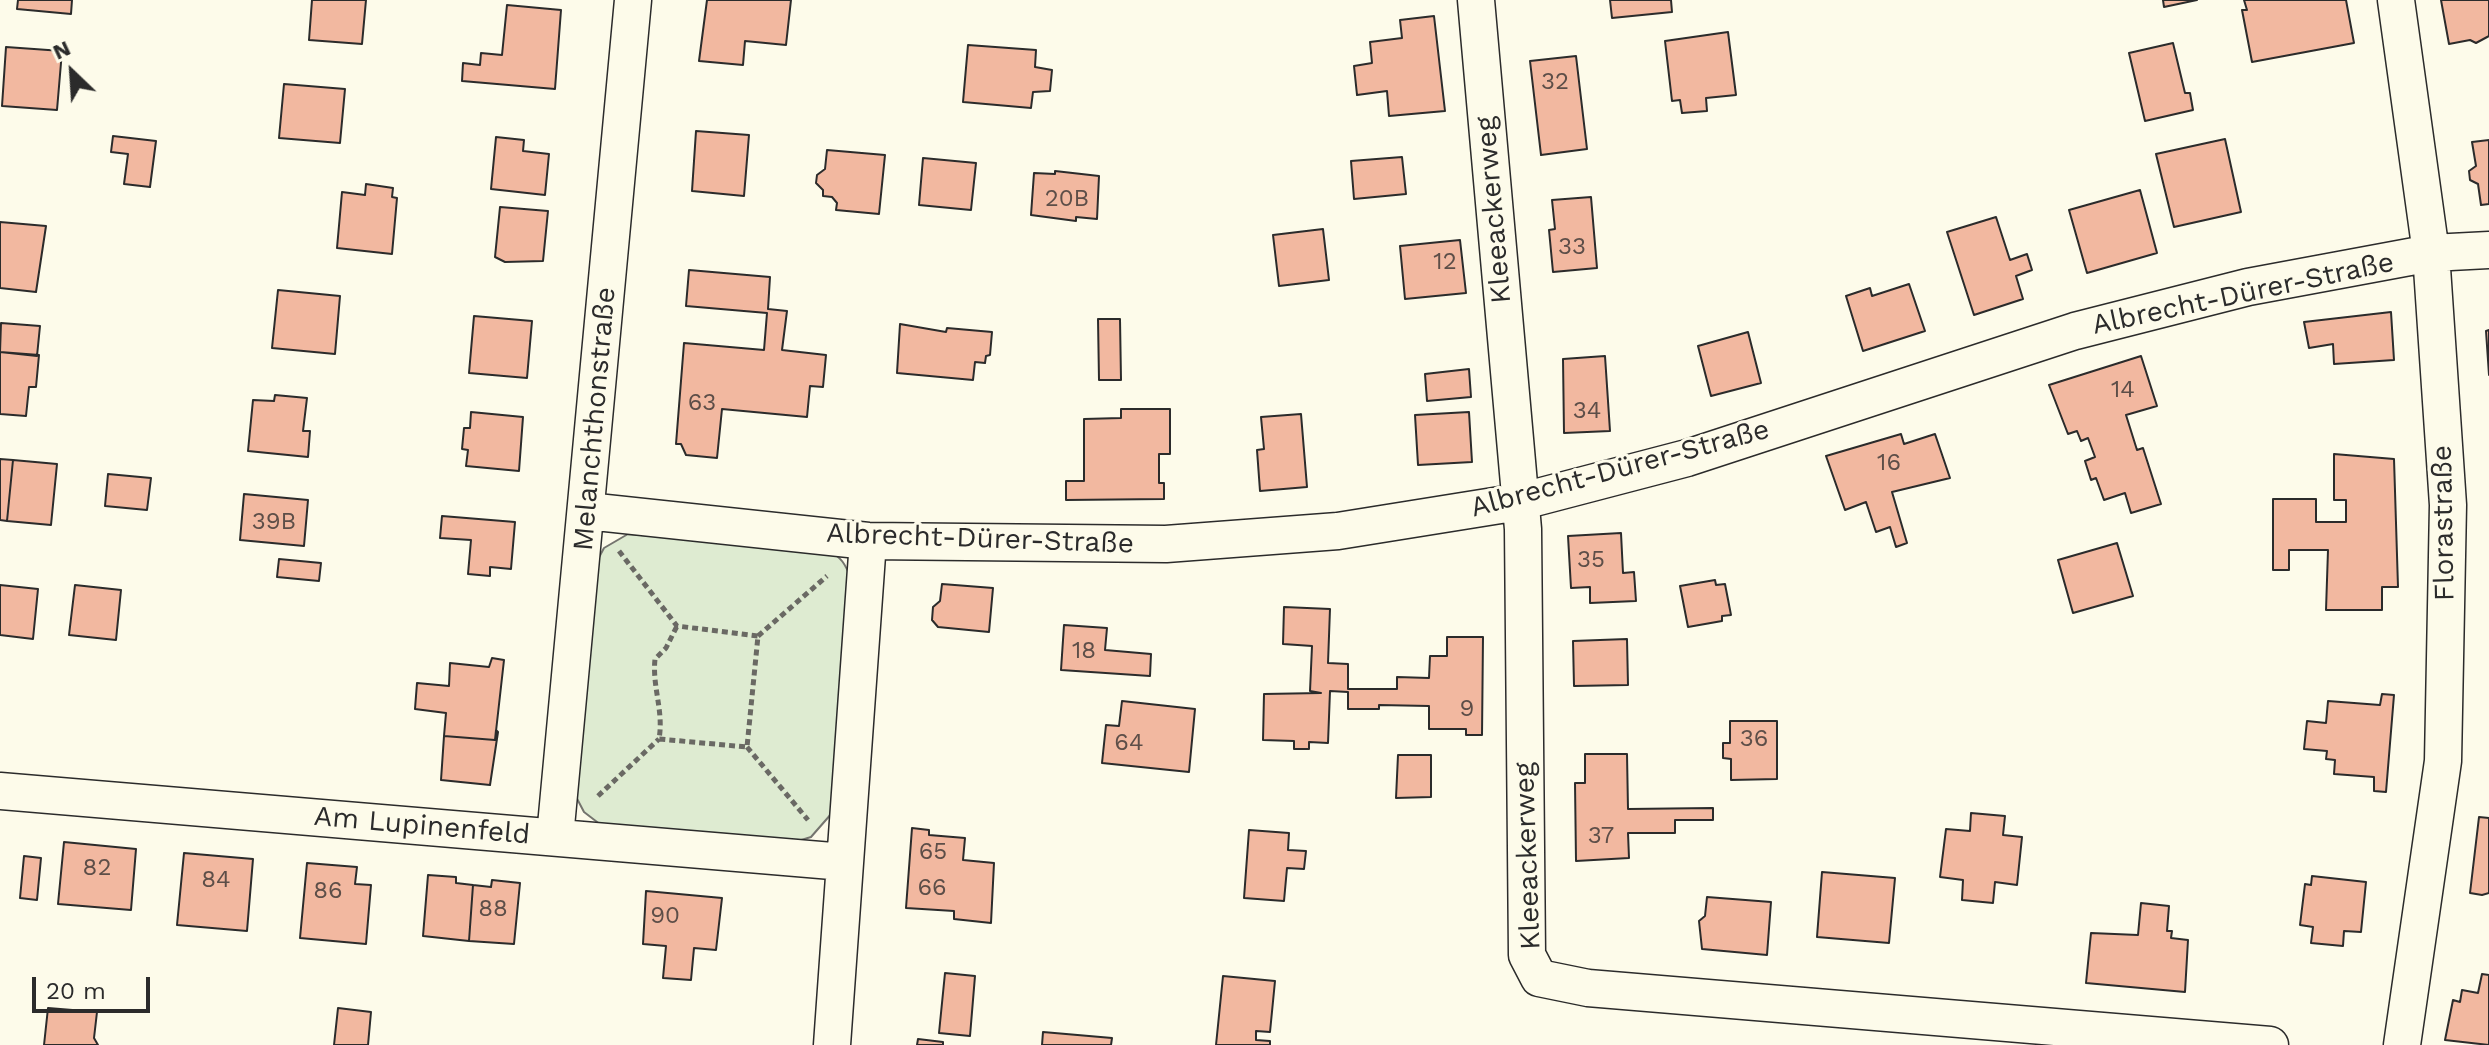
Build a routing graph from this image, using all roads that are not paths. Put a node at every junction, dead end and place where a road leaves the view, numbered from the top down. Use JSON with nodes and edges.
{"nodes":[{"id":1,"x":633,"y":0,"type":"edge"},
{"id":2,"x":1476,"y":0,"type":"edge"},
{"id":3,"x":2396,"y":0,"type":"edge"},
{"id":4,"x":2489,"y":250,"type":"edge"},
{"id":5,"x":2431,"y":253,"type":"junction"},
{"id":6,"x":1519,"y":502,"type":"junction"},
{"id":7,"x":587,"y":511,"type":"junction"},
{"id":8,"x":868,"y":541,"type":"junction"},
{"id":9,"x":0,"y":791,"type":"edge"},
{"id":10,"x":555,"y":837,"type":"junction"},
{"id":11,"x":844,"y":862,"type":"junction"},
{"id":12,"x":832,"y":1045,"type":"edge"},
{"id":13,"x":2270,"y":1045,"type":"edge"},
{"id":14,"x":2402,"y":1045,"type":"edge"}],
"edges":[{"from":1,"to":7,"type":"street","name":"Melanchthonstraße"},
{"from":2,"to":6,"type":"street","name":"Kleeackerweg"},
{"from":3,"to":5,"type":"street","name":"Florastraße"},
{"from":4,"to":5,"type":"street","name":"Albrecht-Dürer-Straße"},
{"from":5,"to":6,"type":"street","name":"Albrecht-Dürer-Straße"},
{"from":5,"to":14,"type":"street","name":"Florastraße"},
{"from":6,"to":8,"type":"street","name":"Albrecht-Dürer-Straße"},
{"from":6,"to":13,"type":"street","name":"Kleeackerweg"},
{"from":7,"to":8,"type":"street","name":"Albrecht-Dürer-Straße"},
{"from":7,"to":10,"type":"street","name":"Melanchthonstraße"},
{"from":8,"to":11,"type":"street"},
{"from":9,"to":10,"type":"street","name":"Am Lupinenfeld"},
{"from":10,"to":11,"type":"street","name":"Am Lupinenfeld"},
{"from":11,"to":12,"type":"street"}]}
